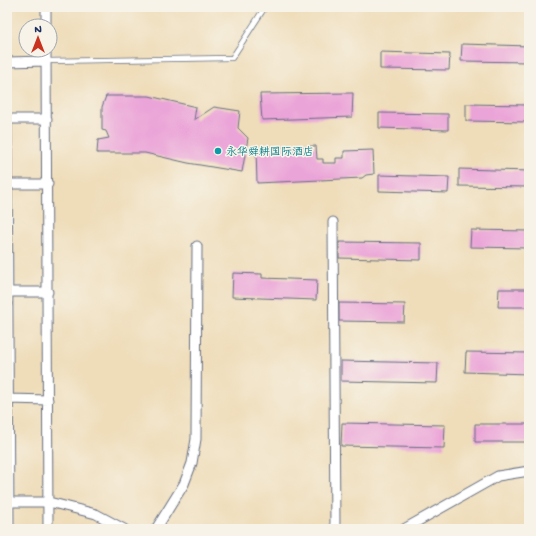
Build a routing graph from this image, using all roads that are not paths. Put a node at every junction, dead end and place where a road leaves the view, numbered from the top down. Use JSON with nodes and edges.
{"nodes":[{"id":1,"x":46,"y":7,"type":"edge"},
{"id":2,"x":266,"y":7,"type":"edge"},
{"id":3,"x":46,"y":18,"type":"edge"},
{"id":4,"x":46,"y":61,"type":"junction"},
{"id":5,"x":7,"y":62,"type":"edge"},
{"id":6,"x":7,"y":119,"type":"edge"},
{"id":7,"x":47,"y":119,"type":"junction"},
{"id":8,"x":7,"y":126,"type":"edge"},
{"id":9,"x":7,"y":184,"type":"edge"},
{"id":10,"x":48,"y":184,"type":"junction"},
{"id":11,"x":333,"y":222,"type":"dead end"},
{"id":12,"x":197,"y":246,"type":"dead end"},
{"id":13,"x":8,"y":292,"type":"junction"},
{"id":14,"x":48,"y":292,"type":"junction"},
{"id":15,"x":9,"y":399,"type":"junction"},
{"id":16,"x":48,"y":400,"type":"junction"},
{"id":17,"x":529,"y":471,"type":"edge"},
{"id":18,"x":8,"y":502,"type":"edge"},
{"id":19,"x":48,"y":502,"type":"junction"},
{"id":20,"x":9,"y":529,"type":"edge"},
{"id":21,"x":48,"y":529,"type":"edge"},
{"id":22,"x":124,"y":529,"type":"edge"},
{"id":23,"x":156,"y":529,"type":"edge"},
{"id":24,"x":334,"y":529,"type":"edge"},
{"id":25,"x":404,"y":529,"type":"edge"}],
"edges":[{"from":1,"to":3,"type":"street"},
{"from":2,"to":4,"type":"lane"},
{"from":4,"to":5,"type":"street"},
{"from":4,"to":7,"type":"street"},
{"from":6,"to":7,"type":"street"},
{"from":7,"to":10,"type":"street"},
{"from":8,"to":9,"type":"street"},
{"from":9,"to":10,"type":"street"},
{"from":9,"to":13,"type":"street"},
{"from":10,"to":14,"type":"street"},
{"from":11,"to":24,"type":"street"},
{"from":12,"to":23,"type":"street"},
{"from":13,"to":14,"type":"street"},
{"from":13,"to":15,"type":"street"},
{"from":14,"to":16,"type":"street"},
{"from":15,"to":16,"type":"street"},
{"from":15,"to":18,"type":"street"},
{"from":16,"to":19,"type":"street"},
{"from":17,"to":25,"type":"street"},
{"from":18,"to":19,"type":"street"},
{"from":18,"to":20,"type":"street"},
{"from":19,"to":21,"type":"street"},
{"from":19,"to":22,"type":"street"}]}
